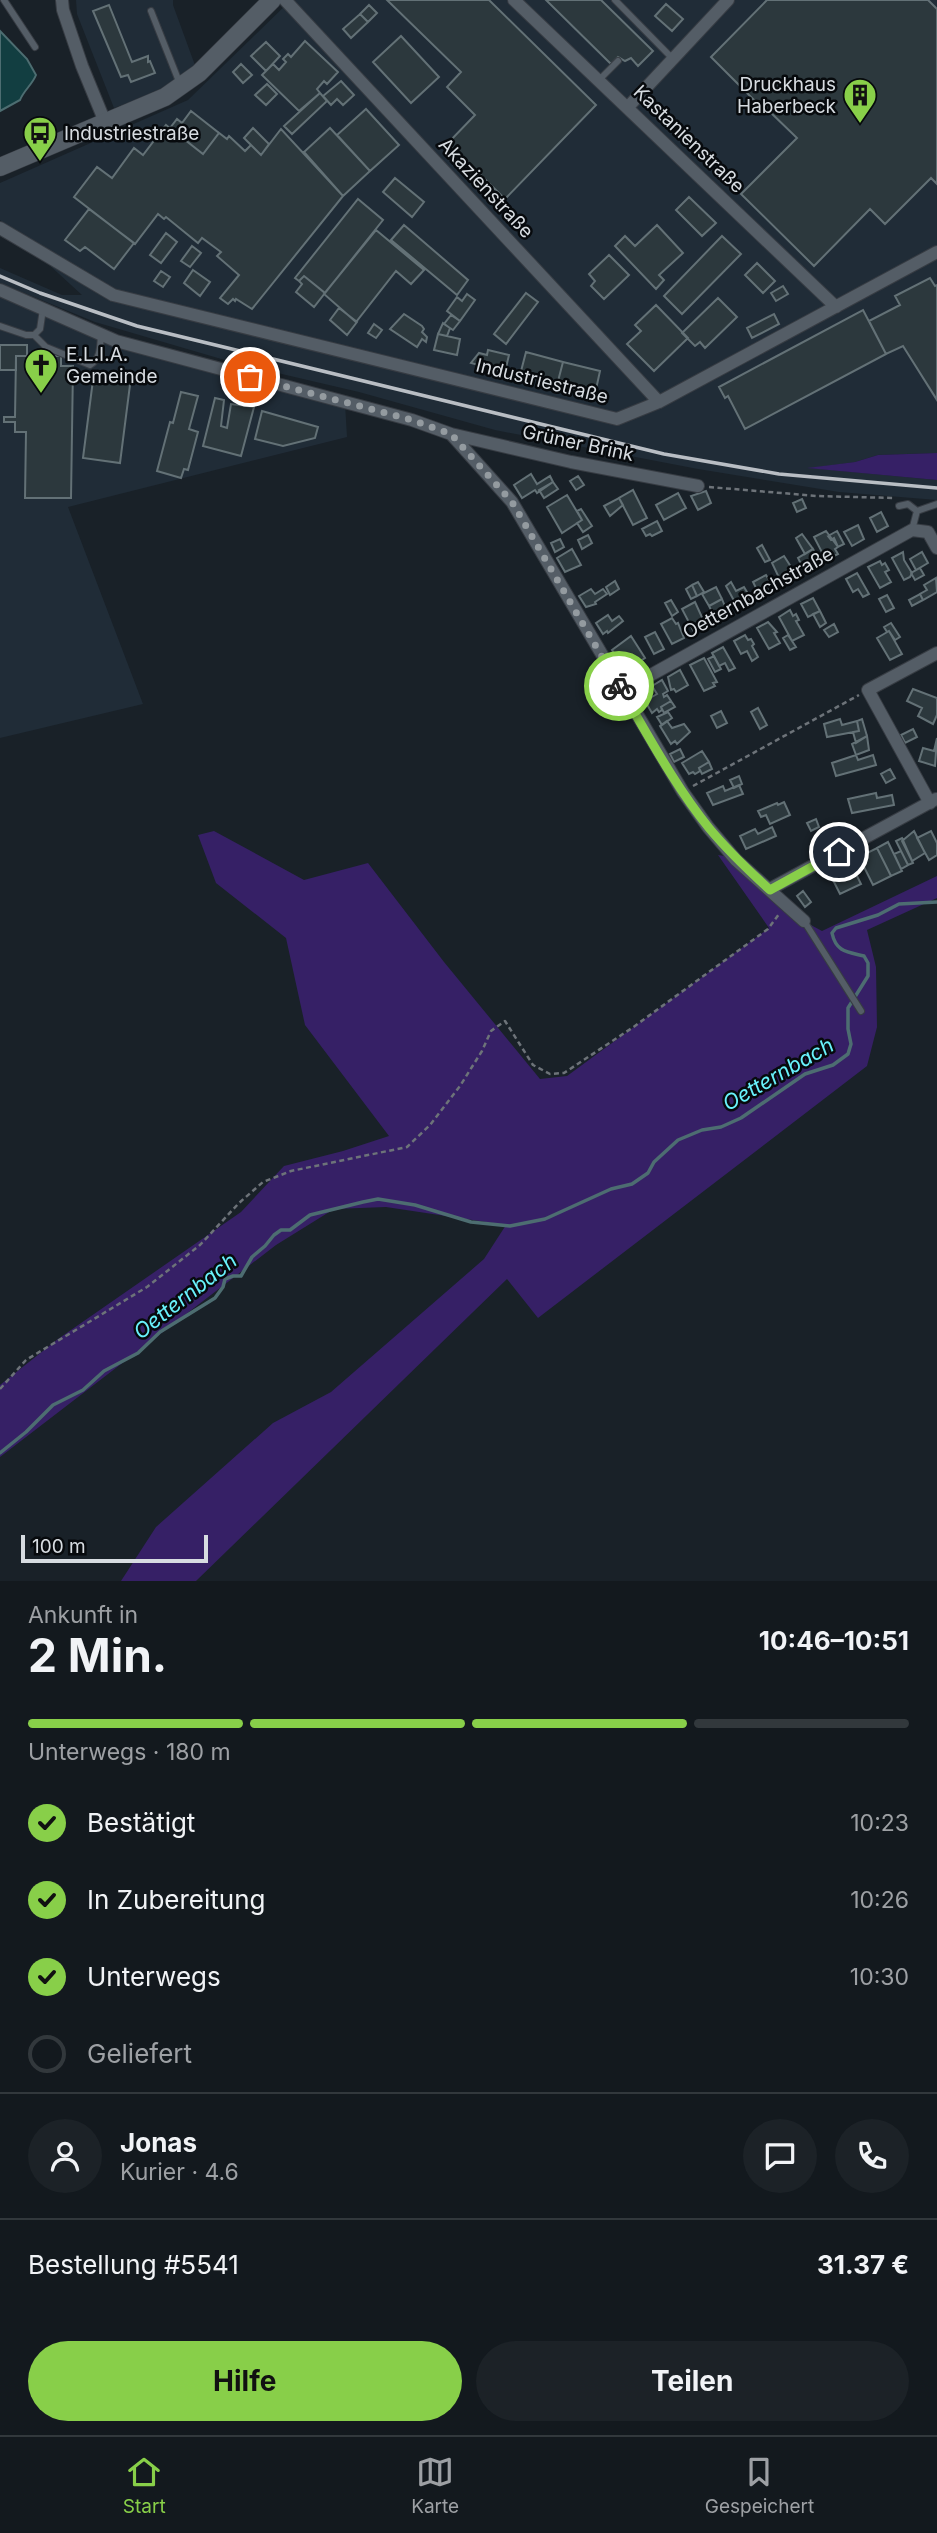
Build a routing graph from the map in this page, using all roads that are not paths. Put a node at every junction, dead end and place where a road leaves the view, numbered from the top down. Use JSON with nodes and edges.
{"nodes":[{"id":1,"x":4,"y":0,"type":"edge"},
{"id":2,"x":62,"y":0,"type":"edge"},
{"id":3,"x":272,"y":0,"type":"edge"},
{"id":4,"x":285,"y":0,"type":"edge"},
{"id":5,"x":514,"y":0,"type":"edge"},
{"id":6,"x":615,"y":0,"type":"edge"},
{"id":7,"x":728,"y":0,"type":"edge"},
{"id":8,"x":151,"y":11,"type":"dead end"},
{"id":9,"x":35,"y":47,"type":"dead end"},
{"id":10,"x":673,"y":59,"type":"junction"},
{"id":11,"x":618,"y":61,"type":"dead end"},
{"id":12,"x":599,"y":80,"type":"junction"},
{"id":13,"x":181,"y":86,"type":"junction"},
{"id":14,"x":628,"y":107,"type":"junction"},
{"id":15,"x":105,"y":122,"type":"junction"},
{"id":16,"x":0,"y":167,"type":"edge"},
{"id":17,"x":0,"y":228,"type":"edge"},
{"id":18,"x":937,"y":252,"type":"edge"},
{"id":19,"x":0,"y":290,"type":"edge"},
{"id":20,"x":836,"y":307,"type":"junction"},
{"id":21,"x":43,"y":309,"type":"junction"},
{"id":22,"x":0,"y":326,"type":"edge"},
{"id":23,"x":101,"y":334,"type":"junction"},
{"id":24,"x":34,"y":335,"type":"junction"},
{"id":25,"x":659,"y":402,"type":"junction"},
{"id":26,"x":451,"y":434,"type":"junction"},
{"id":27,"x":698,"y":486,"type":"road end"},
{"id":28,"x":937,"y":504,"type":"edge"},
{"id":29,"x":899,"y":506,"type":"dead end"},
{"id":30,"x":917,"y":511,"type":"junction"},
{"id":31,"x":912,"y":530,"type":"junction"},
{"id":32,"x":937,"y":548,"type":"edge"},
{"id":33,"x":937,"y":653,"type":"edge"},
{"id":34,"x":622,"y":691,"type":"junction"},
{"id":35,"x":933,"y":801,"type":"edge"},
{"id":36,"x":770,"y":890,"type":"junction"},
{"id":37,"x":804,"y":921,"type":"joint"},
{"id":38,"x":861,"y":1011,"type":"dead end"}],
"edges":[{"from":1,"to":9,"type":"lane"},
{"from":2,"to":15,"type":"street"},
{"from":3,"to":13,"type":"street"},
{"from":4,"to":25,"type":"street","name":"Akazienstraße"},
{"from":5,"to":12,"type":"street","name":"Kastanienstraße"},
{"from":6,"to":10,"type":"lane"},
{"from":7,"to":10,"type":"street"},
{"from":8,"to":13,"type":"lane"},
{"from":10,"to":14,"type":"street"},
{"from":11,"to":12,"type":"lane"},
{"from":12,"to":14,"type":"street","name":"Kastanienstraße"},
{"from":13,"to":15,"type":"street"},
{"from":14,"to":20,"type":"street","name":"Kastanienstraße"},
{"from":15,"to":16,"type":"street"},
{"from":17,"to":25,"type":"street","name":"Industriestraße"},
{"from":18,"to":20,"type":"street","name":"Industriestraße"},
{"from":19,"to":21,"type":"street","name":"Grüner Brink"},
{"from":20,"to":25,"type":"street","name":"Industriestraße"},
{"from":21,"to":23,"type":"street","name":"Grüner Brink"},
{"from":21,"to":24,"type":"lane"},
{"from":22,"to":24,"type":"lane"},
{"from":23,"to":24,"type":"lane"},
{"from":23,"to":26,"type":"street","name":"Grüner Brink"},
{"from":26,"to":27,"type":"street","name":"Grüner Brink"},
{"from":26,"to":34,"type":"street"},
{"from":28,"to":30,"type":"lane"},
{"from":29,"to":30,"type":"lane"},
{"from":30,"to":31,"type":"lane"},
{"from":31,"to":32,"type":"street"},
{"from":31,"to":34,"type":"street","name":"Oetternbachstraße"},
{"from":33,"to":35,"type":"street"},
{"from":34,"to":36,"type":"street"},
{"from":35,"to":36,"type":"street"},
{"from":36,"to":37,"type":"street"},
{"from":37,"to":38,"type":"lane"}]}
